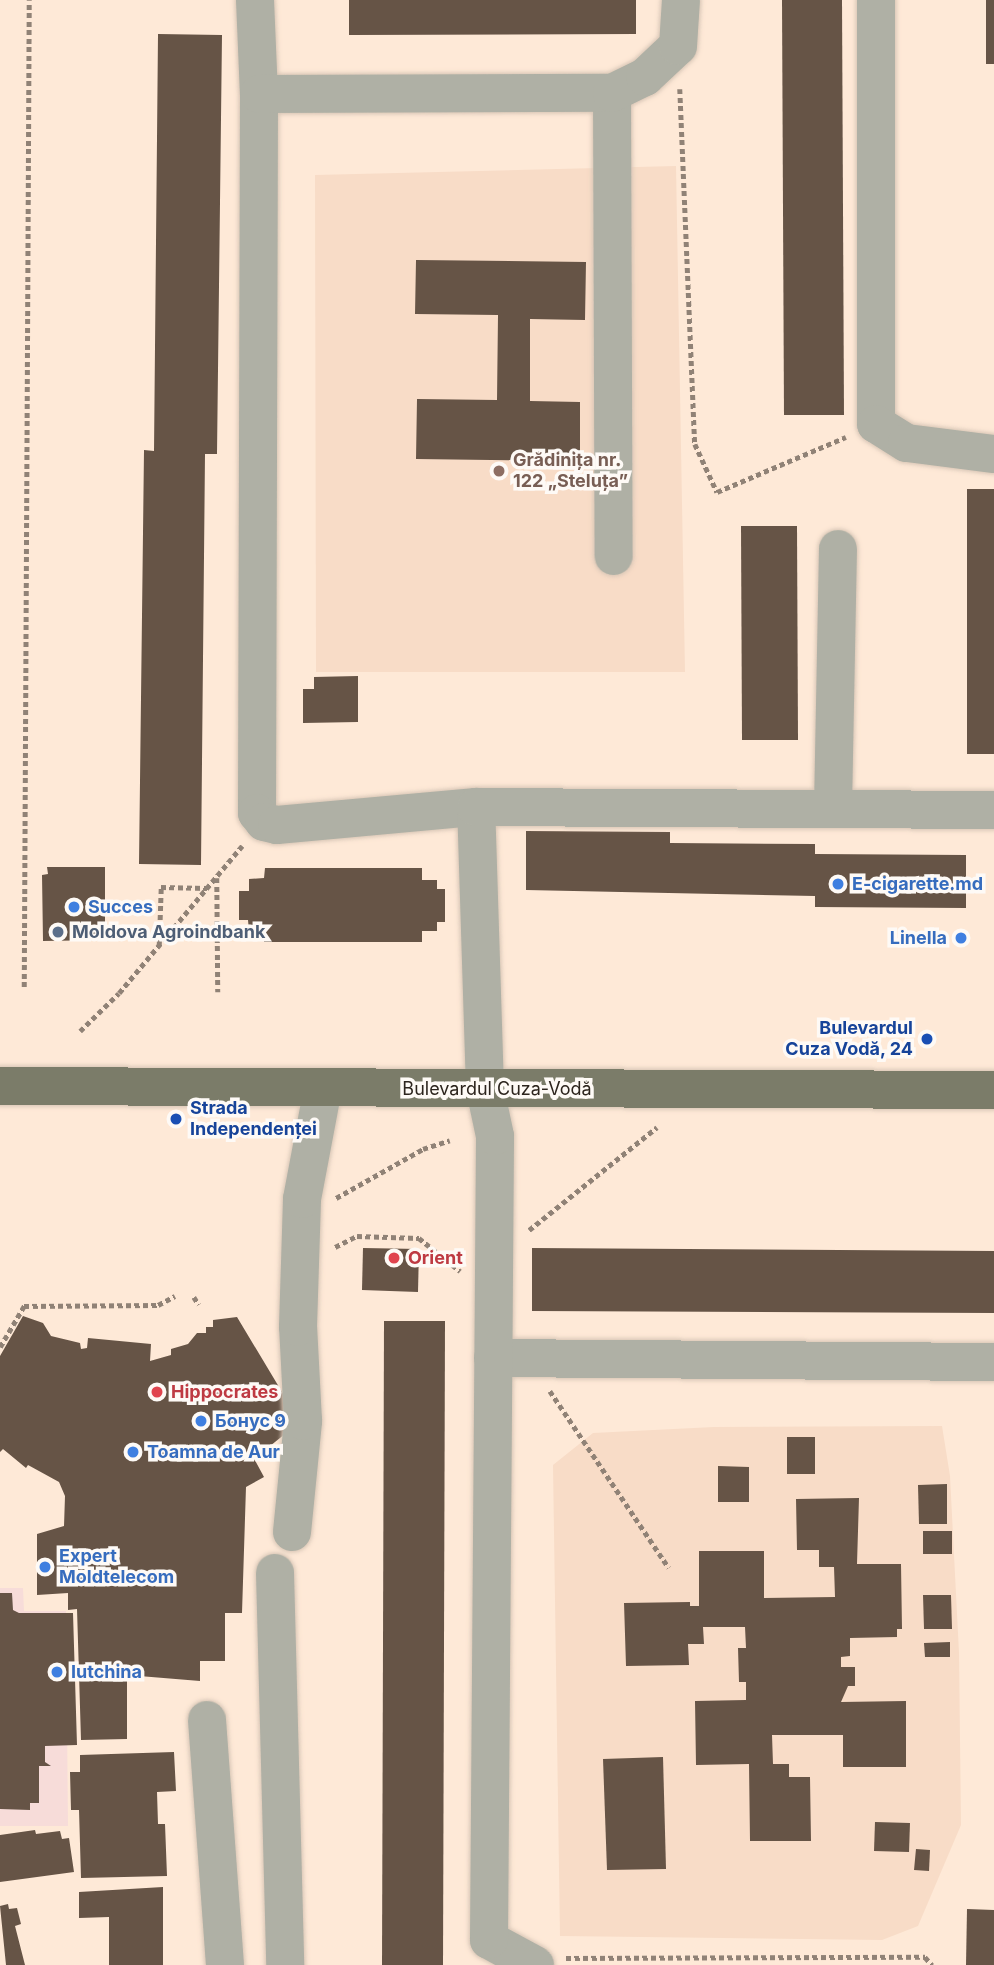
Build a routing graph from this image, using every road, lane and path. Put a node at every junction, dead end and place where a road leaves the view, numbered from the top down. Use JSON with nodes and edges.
{"nodes":[{"id":1,"x":29,"y":0,"type":"edge"},
{"id":2,"x":256,"y":0,"type":"edge"},
{"id":3,"x":681,"y":0,"type":"edge"},
{"id":4,"x":876,"y":0,"type":"edge"},
{"id":5,"x":678,"y":46,"type":"junction"},
{"id":6,"x":612,"y":93,"type":"junction"},
{"id":7,"x":259,"y":94,"type":"junction"},
{"id":8,"x":876,"y":424,"type":"junction"},
{"id":9,"x":994,"y":454,"type":"edge"},
{"id":10,"x":838,"y":549,"type":"dead end"},
{"id":11,"x":614,"y":556,"type":"dead end"},
{"id":12,"x":476,"y":807,"type":"junction"},
{"id":13,"x":834,"y":808,"type":"junction"},
{"id":14,"x":994,"y":810,"type":"edge"},
{"id":15,"x":264,"y":822,"type":"junction"},
{"id":16,"x":217,"y":877,"type":"junction"},
{"id":17,"x":208,"y":888,"type":"junction"},
{"id":18,"x":159,"y":946,"type":"junction"},
{"id":19,"x":24,"y":987,"type":"dead end"},
{"id":20,"x":218,"y":992,"type":"dead end"},
{"id":21,"x":80,"y":1031,"type":"dead end"},
{"id":22,"x":0,"y":1086,"type":"edge"},
{"id":23,"x":323,"y":1088,"type":"junction"},
{"id":24,"x":485,"y":1089,"type":"junction"},
{"id":25,"x":994,"y":1090,"type":"edge"},
{"id":26,"x":657,"y":1127,"type":"dead end"},
{"id":27,"x":450,"y":1140,"type":"dead end"},
{"id":28,"x":301,"y":1216,"type":"junction"},
{"id":29,"x":335,"y":1247,"type":"dead end"},
{"id":30,"x":481,"y":1268,"type":"junction"},
{"id":31,"x":175,"y":1296,"type":"dead end"},
{"id":32,"x":194,"y":1297,"type":"dead end"},
{"id":33,"x":198,"y":1304,"type":"dead end"},
{"id":34,"x":0,"y":1347,"type":"edge"},
{"id":35,"x":511,"y":1358,"type":"junction"},
{"id":36,"x":994,"y":1362,"type":"edge"},
{"id":37,"x":292,"y":1532,"type":"dead end"},
{"id":38,"x":669,"y":1568,"type":"dead end"},
{"id":39,"x":275,"y":1573,"type":"dead end"},
{"id":40,"x":207,"y":1720,"type":"dead end"},
{"id":41,"x":527,"y":1961,"type":"edge"},
{"id":42,"x":225,"y":1965,"type":"edge"},
{"id":43,"x":285,"y":1965,"type":"edge"},
{"id":44,"x":932,"y":1965,"type":"edge"}],
"edges":[{"from":1,"to":19,"type":"path"},
{"from":2,"to":7,"type":"lane"},
{"from":3,"to":5,"type":"lane"},
{"from":4,"to":8,"type":"lane"},
{"from":5,"to":6,"type":"lane"},
{"from":5,"to":8,"type":"path"},
{"from":6,"to":7,"type":"lane"},
{"from":6,"to":11,"type":"lane"},
{"from":7,"to":15,"type":"lane"},
{"from":8,"to":9,"type":"lane"},
{"from":10,"to":13,"type":"lane"},
{"from":12,"to":13,"type":"lane"},
{"from":12,"to":15,"type":"lane"},
{"from":12,"to":24,"type":"lane"},
{"from":13,"to":14,"type":"lane"},
{"from":15,"to":16,"type":"path"},
{"from":16,"to":17,"type":"path"},
{"from":16,"to":20,"type":"path"},
{"from":17,"to":18,"type":"path"},
{"from":17,"to":18,"type":"path"},
{"from":18,"to":21,"type":"path"},
{"from":22,"to":23,"type":"main road","name":"Bulevardul Cuza-Vodă"},
{"from":23,"to":24,"type":"main road","name":"Bulevardul Cuza-Vodă"},
{"from":23,"to":28,"type":"lane"},
{"from":24,"to":25,"type":"main road","name":"Bulevardul Cuza-Vodă"},
{"from":24,"to":30,"type":"lane"},
{"from":26,"to":30,"type":"path"},
{"from":27,"to":28,"type":"path"},
{"from":28,"to":37,"type":"lane"},
{"from":29,"to":30,"type":"path"},
{"from":30,"to":35,"type":"lane"},
{"from":31,"to":34,"type":"path"},
{"from":32,"to":33,"type":"path"},
{"from":35,"to":36,"type":"lane"},
{"from":35,"to":38,"type":"path"},
{"from":35,"to":41,"type":"lane"},
{"from":39,"to":43,"type":"lane"},
{"from":40,"to":42,"type":"lane"},
{"from":41,"to":44,"type":"path"}]}
